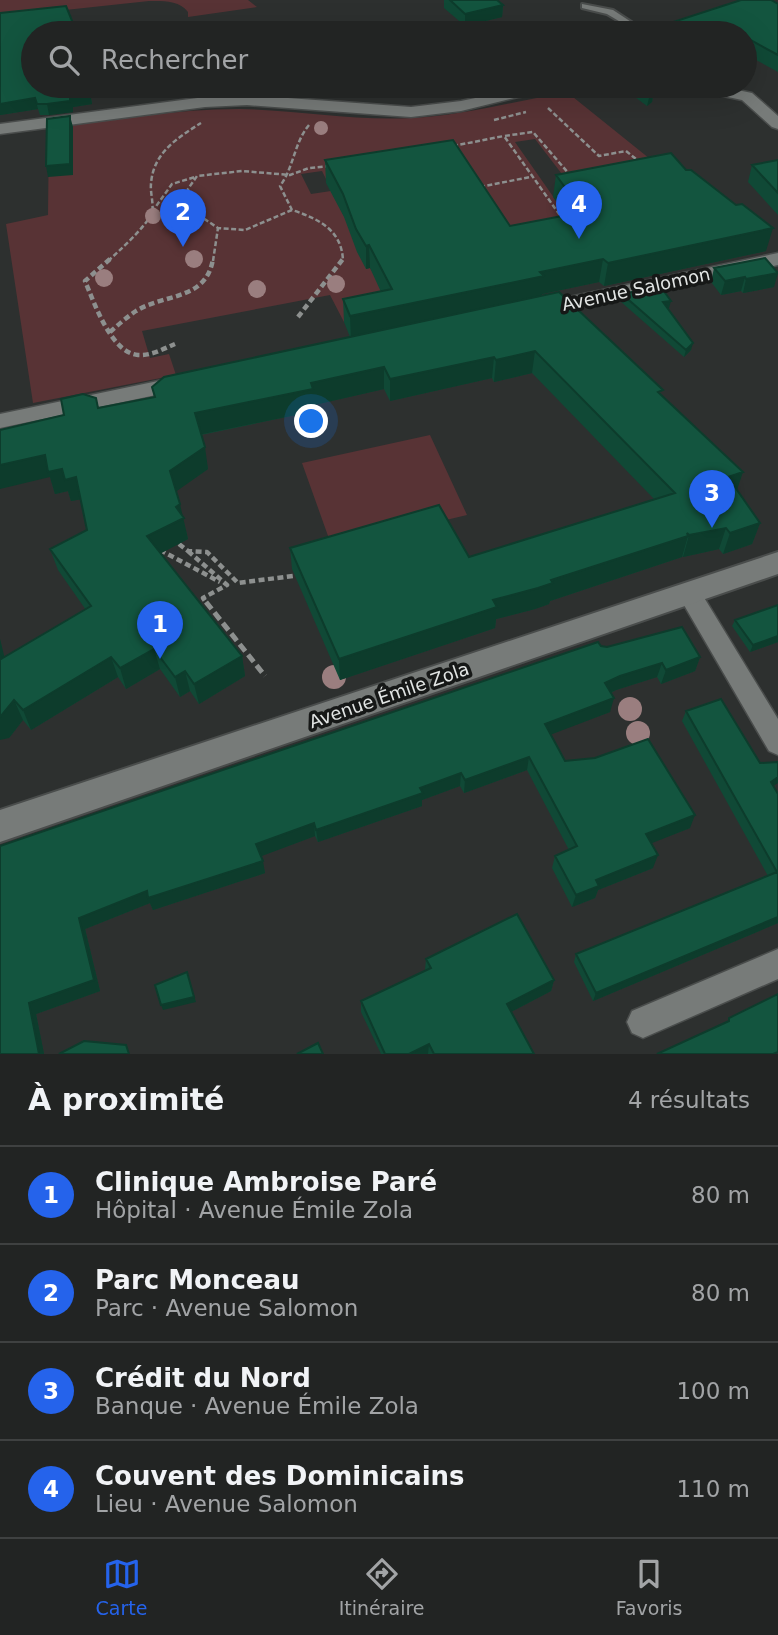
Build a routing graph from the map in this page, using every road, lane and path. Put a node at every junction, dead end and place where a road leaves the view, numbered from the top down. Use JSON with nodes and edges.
{"nodes":[{"id":1,"x":585,"y":6,"type":"dead end"},
{"id":2,"x":625,"y":21,"type":"edge"},
{"id":3,"x":494,"y":98,"type":"edge"},
{"id":4,"x":749,"y":98,"type":"edge"},
{"id":5,"x":556,"y":103,"type":"dead end"},
{"id":6,"x":533,"y":109,"type":"dead end"},
{"id":7,"x":483,"y":121,"type":"dead end"},
{"id":8,"x":316,"y":122,"type":"dead end"},
{"id":9,"x":201,"y":123,"type":"dead end"},
{"id":10,"x":297,"y":124,"type":"dead end"},
{"id":11,"x":778,"y":124,"type":"edge"},
{"id":12,"x":307,"y":126,"type":"junction"},
{"id":13,"x":0,"y":129,"type":"edge"},
{"id":14,"x":504,"y":136,"type":"junction"},
{"id":15,"x":444,"y":148,"type":"edge"},
{"id":16,"x":337,"y":165,"type":"edge"},
{"id":17,"x":644,"y":166,"type":"edge"},
{"id":18,"x":290,"y":175,"type":"junction"},
{"id":19,"x":197,"y":176,"type":"junction"},
{"id":20,"x":530,"y":177,"type":"junction"},
{"id":21,"x":571,"y":177,"type":"edge"},
{"id":22,"x":471,"y":188,"type":"edge"},
{"id":23,"x":292,"y":210,"type":"junction"},
{"id":24,"x":152,"y":212,"type":"junction"},
{"id":25,"x":564,"y":222,"type":"edge"},
{"id":26,"x":218,"y":228,"type":"junction"},
{"id":27,"x":778,"y":260,"type":"edge"},
{"id":28,"x":526,"y":312,"type":"edge"},
{"id":29,"x":298,"y":317,"type":"dead end"},
{"id":30,"x":110,"y":332,"type":"junction"},
{"id":31,"x":174,"y":344,"type":"dead end"},
{"id":32,"x":202,"y":379,"type":"edge"},
{"id":33,"x":0,"y":421,"type":"edge"},
{"id":34,"x":179,"y":544,"type":"edge"},
{"id":35,"x":156,"y":548,"type":"edge"},
{"id":36,"x":188,"y":551,"type":"junction"},
{"id":37,"x":778,"y":563,"type":"edge"},
{"id":38,"x":309,"y":575,"type":"edge"},
{"id":39,"x":227,"y":585,"type":"junction"},
{"id":40,"x":689,"y":593,"type":"junction"},
{"id":41,"x":265,"y":676,"type":"dead end"},
{"id":42,"x":778,"y":743,"type":"edge"},
{"id":43,"x":0,"y":827,"type":"edge"},
{"id":44,"x":778,"y":964,"type":"edge"},
{"id":45,"x":643,"y":1022,"type":"dead end"}],
"edges":[{"from":1,"to":2,"type":"lane"},
{"from":3,"to":13,"type":"street"},
{"from":4,"to":11,"type":"street"},
{"from":5,"to":17,"type":"path"},
{"from":6,"to":7,"type":"path"},
{"from":8,"to":12,"type":"path"},
{"from":9,"to":24,"type":"path"},
{"from":10,"to":12,"type":"path"},
{"from":12,"to":18,"type":"path"},
{"from":14,"to":15,"type":"path"},
{"from":14,"to":20,"type":"path"},
{"from":14,"to":21,"type":"path"},
{"from":16,"to":18,"type":"path"},
{"from":18,"to":19,"type":"path"},
{"from":18,"to":23,"type":"path"},
{"from":19,"to":24,"type":"path"},
{"from":19,"to":26,"type":"path"},
{"from":20,"to":22,"type":"path"},
{"from":20,"to":25,"type":"path"},
{"from":23,"to":26,"type":"path"},
{"from":23,"to":29,"type":"path"},
{"from":24,"to":30,"type":"path"},
{"from":26,"to":30,"type":"path"},
{"from":27,"to":28,"type":"street","name":"Avenue Salomon"},
{"from":30,"to":31,"type":"path"},
{"from":32,"to":33,"type":"street"},
{"from":34,"to":36,"type":"path"},
{"from":35,"to":39,"type":"path"},
{"from":36,"to":38,"type":"path"},
{"from":36,"to":39,"type":"path"},
{"from":37,"to":40,"type":"street","name":"Avenue Émile Zola"},
{"from":39,"to":41,"type":"path"},
{"from":40,"to":42,"type":"street"},
{"from":40,"to":43,"type":"street","name":"Avenue Émile Zola"},
{"from":44,"to":45,"type":"street"}]}
